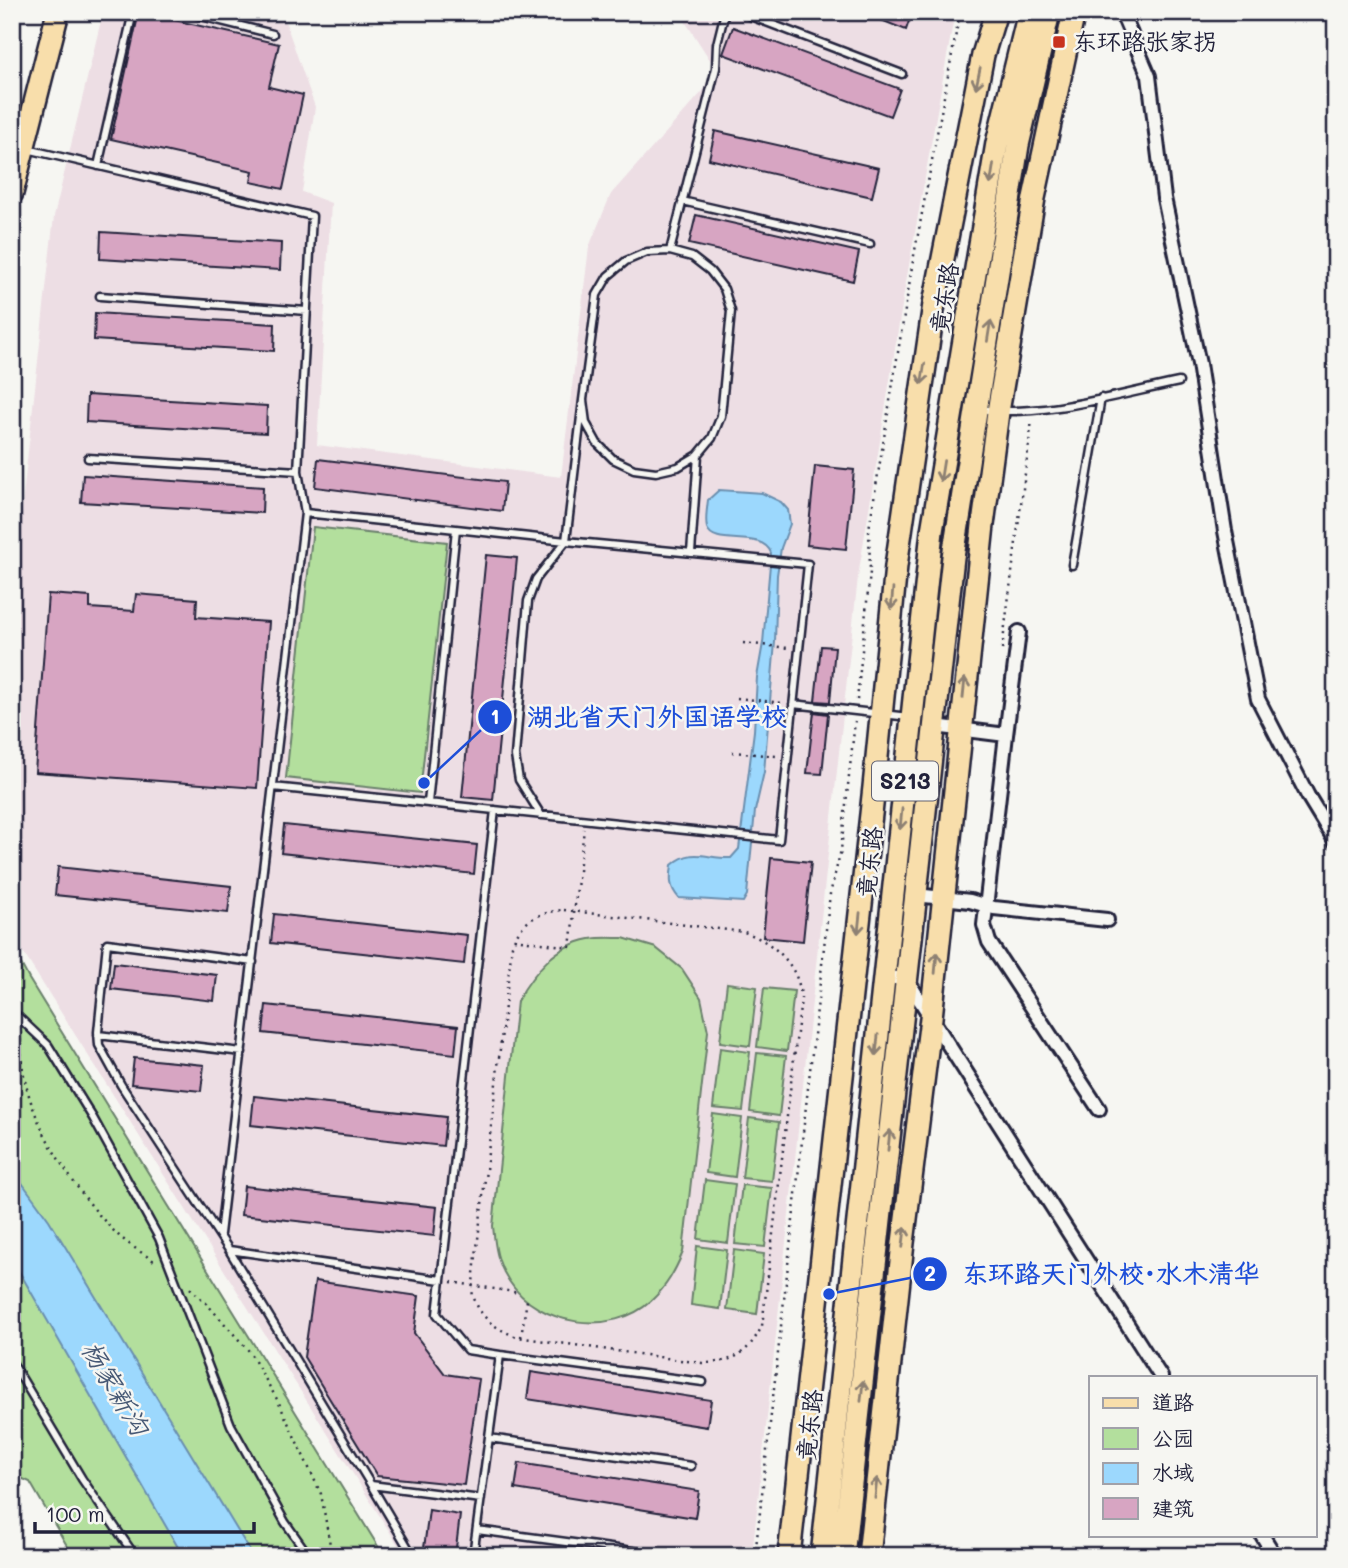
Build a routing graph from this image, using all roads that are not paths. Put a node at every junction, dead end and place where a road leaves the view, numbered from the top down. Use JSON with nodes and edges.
{"nodes":[{"id":1,"x":58,"y":12,"type":"edge"},
{"id":2,"x":133,"y":12,"type":"edge"},
{"id":3,"x":185,"y":12,"type":"edge"},
{"id":4,"x":726,"y":12,"type":"edge"},
{"id":5,"x":740,"y":12,"type":"edge"},
{"id":6,"x":996,"y":12,"type":"edge"},
{"id":7,"x":1029,"y":12,"type":"edge"},
{"id":8,"x":1049,"y":12,"type":"edge"},
{"id":9,"x":1074,"y":12,"type":"edge"},
{"id":10,"x":1119,"y":12,"type":"edge"},
{"id":11,"x":273,"y":34,"type":"dead end"},
{"id":12,"x":902,"y":74,"type":"dead end"},
{"id":13,"x":22,"y":148,"type":"junction"},
{"id":14,"x":98,"y":166,"type":"junction"},
{"id":15,"x":12,"y":192,"type":"edge"},
{"id":16,"x":682,"y":201,"type":"junction"},
{"id":17,"x":870,"y":244,"type":"dead end"},
{"id":18,"x":670,"y":251,"type":"junction"},
{"id":19,"x":100,"y":296,"type":"dead end"},
{"id":20,"x":307,"y":311,"type":"junction"},
{"id":21,"x":1179,"y":382,"type":"dead end"},
{"id":22,"x":1101,"y":398,"type":"junction"},
{"id":23,"x":583,"y":400,"type":"junction"},
{"id":24,"x":976,"y":409,"type":"junction"},
{"id":25,"x":998,"y":412,"type":"junction"},
{"id":26,"x":698,"y":455,"type":"junction"},
{"id":27,"x":88,"y":458,"type":"dead end"},
{"id":28,"x":298,"y":471,"type":"junction"},
{"id":29,"x":305,"y":513,"type":"junction"},
{"id":30,"x":456,"y":529,"type":"junction"},
{"id":31,"x":566,"y":541,"type":"junction"},
{"id":32,"x":691,"y":553,"type":"junction"},
{"id":33,"x":1072,"y":565,"type":"dead end"},
{"id":34,"x":1019,"y":632,"type":"dead end"},
{"id":35,"x":793,"y":704,"type":"junction"},
{"id":36,"x":881,"y":714,"type":"junction"},
{"id":37,"x":912,"y":717,"type":"junction"},
{"id":38,"x":935,"y":726,"type":"junction"},
{"id":39,"x":960,"y":729,"type":"junction"},
{"id":40,"x":1006,"y":735,"type":"junction"},
{"id":41,"x":273,"y":787,"type":"junction"},
{"id":42,"x":428,"y":803,"type":"junction"},
{"id":43,"x":495,"y":810,"type":"junction"},
{"id":44,"x":541,"y":815,"type":"junction"},
{"id":45,"x":1336,"y":842,"type":"edge"},
{"id":46,"x":916,"y":895,"type":"junction"},
{"id":47,"x":942,"y":898,"type":"junction"},
{"id":48,"x":986,"y":906,"type":"junction"},
{"id":49,"x":1107,"y":920,"type":"dead end"},
{"id":50,"x":253,"y":962,"type":"junction"},
{"id":51,"x":884,"y":976,"type":"junction"},
{"id":52,"x":907,"y":980,"type":"junction"},
{"id":53,"x":12,"y":1011,"type":"edge"},
{"id":54,"x":931,"y":1018,"type":"junction"},
{"id":55,"x":98,"y":1035,"type":"junction"},
{"id":56,"x":242,"y":1052,"type":"junction"},
{"id":57,"x":1099,"y":1110,"type":"dead end"},
{"id":58,"x":220,"y":1234,"type":"junction"},
{"id":59,"x":229,"y":1250,"type":"junction"},
{"id":60,"x":441,"y":1280,"type":"junction"},
{"id":61,"x":500,"y":1355,"type":"junction"},
{"id":62,"x":12,"y":1362,"type":"edge"},
{"id":63,"x":1160,"y":1376,"type":"edge"},
{"id":64,"x":703,"y":1382,"type":"dead end"},
{"id":65,"x":489,"y":1438,"type":"junction"},
{"id":66,"x":691,"y":1466,"type":"dead end"},
{"id":67,"x":371,"y":1485,"type":"junction"},
{"id":68,"x":481,"y":1499,"type":"junction"},
{"id":69,"x":477,"y":1530,"type":"junction"},
{"id":70,"x":1263,"y":1536,"type":"edge"},
{"id":71,"x":135,"y":1556,"type":"edge"},
{"id":72,"x":309,"y":1556,"type":"edge"},
{"id":73,"x":413,"y":1556,"type":"edge"},
{"id":74,"x":473,"y":1556,"type":"edge"},
{"id":75,"x":670,"y":1556,"type":"edge"},
{"id":76,"x":789,"y":1556,"type":"edge"},
{"id":77,"x":822,"y":1556,"type":"edge"},
{"id":78,"x":843,"y":1556,"type":"edge"},
{"id":79,"x":869,"y":1556,"type":"edge"},
{"id":80,"x":1275,"y":1556,"type":"edge"}],
"edges":[{"from":1,"to":13,"type":"main road"},
{"from":2,"to":14,"type":"lane"},
{"from":3,"to":11,"type":"lane"},
{"from":4,"to":16,"type":"lane"},
{"from":5,"to":12,"type":"lane"},
{"from":6,"to":36,"type":"main road","one_way":true},
{"from":7,"to":37,"type":"main road","name":"竟东路","number":"S213","one_way":true},
{"from":24,"to":8,"type":"main road","name":"竟东路","number":"S213","one_way":true},
{"from":9,"to":25,"type":"main road"},
{"from":10,"to":45,"type":"street"},
{"from":13,"to":14,"type":"lane"},
{"from":13,"to":15,"type":"main road"},
{"from":14,"to":20,"type":"lane"},
{"from":16,"to":17,"type":"lane"},
{"from":16,"to":18,"type":"lane"},
{"from":18,"to":23,"type":"lane"},
{"from":18,"to":26,"type":"lane"},
{"from":19,"to":20,"type":"lane"},
{"from":20,"to":28,"type":"lane"},
{"from":21,"to":22,"type":"lane"},
{"from":22,"to":25,"type":"lane"},
{"from":22,"to":33,"type":"lane"},
{"from":23,"to":26,"type":"lane"},
{"from":23,"to":31,"type":"lane"},
{"from":24,"to":25,"type":"lane"},
{"from":24,"to":38,"type":"main road","name":"竟东路","number":"S213"},
{"from":39,"to":25,"type":"main road","one_way":true},
{"from":26,"to":32,"type":"lane"},
{"from":27,"to":28,"type":"lane"},
{"from":28,"to":29,"type":"lane"},
{"from":29,"to":30,"type":"lane"},
{"from":29,"to":41,"type":"lane"},
{"from":30,"to":31,"type":"lane"},
{"from":30,"to":42,"type":"lane"},
{"from":31,"to":32,"type":"lane"},
{"from":31,"to":44,"type":"lane"},
{"from":32,"to":35,"type":"lane"},
{"from":34,"to":40,"type":"street"},
{"from":35,"to":36,"type":"lane"},
{"from":35,"to":44,"type":"lane"},
{"from":36,"to":37,"type":"lane"},
{"from":36,"to":76,"type":"main road","one_way":true},
{"from":37,"to":51,"type":"main road","name":"竟东路","number":"S213","one_way":true},
{"from":38,"to":39,"type":"street"},
{"from":38,"to":46,"type":"main road","name":"竟东路","number":"S213"},
{"from":39,"to":40,"type":"street"},
{"from":39,"to":47,"type":"main road"},
{"from":40,"to":48,"type":"street"},
{"from":41,"to":42,"type":"lane"},
{"from":41,"to":50,"type":"lane"},
{"from":42,"to":43,"type":"lane"},
{"from":43,"to":44,"type":"lane"},
{"from":43,"to":60,"type":"lane"},
{"from":46,"to":47,"type":"street"},
{"from":46,"to":52,"type":"main road","name":"竟东路","number":"S213"},
{"from":47,"to":48,"type":"street"},
{"from":54,"to":47,"type":"main road","one_way":true},
{"from":48,"to":49,"type":"street"},
{"from":48,"to":57,"type":"street"},
{"from":50,"to":55,"type":"lane"},
{"from":50,"to":56,"type":"lane"},
{"from":51,"to":52,"type":"street"},
{"from":51,"to":77,"type":"main road","name":"竟东路","number":"S213","one_way":true},
{"from":52,"to":54,"type":"street"},
{"from":78,"to":52,"type":"main road","name":"竟东路","number":"S213","one_way":true},
{"from":53,"to":72,"type":"lane"},
{"from":54,"to":63,"type":"street"},
{"from":79,"to":54,"type":"main road","one_way":true},
{"from":55,"to":56,"type":"lane"},
{"from":55,"to":58,"type":"lane"},
{"from":56,"to":58,"type":"lane"},
{"from":58,"to":59,"type":"lane"},
{"from":59,"to":60,"type":"lane"},
{"from":59,"to":67,"type":"lane"},
{"from":60,"to":61,"type":"lane"},
{"from":61,"to":64,"type":"lane"},
{"from":61,"to":65,"type":"lane"},
{"from":62,"to":71,"type":"lane"},
{"from":65,"to":66,"type":"lane"},
{"from":65,"to":68,"type":"lane"},
{"from":67,"to":68,"type":"lane"},
{"from":67,"to":73,"type":"lane"},
{"from":68,"to":69,"type":"lane"},
{"from":69,"to":74,"type":"lane"},
{"from":69,"to":75,"type":"lane"},
{"from":70,"to":80,"type":"street"}]}
